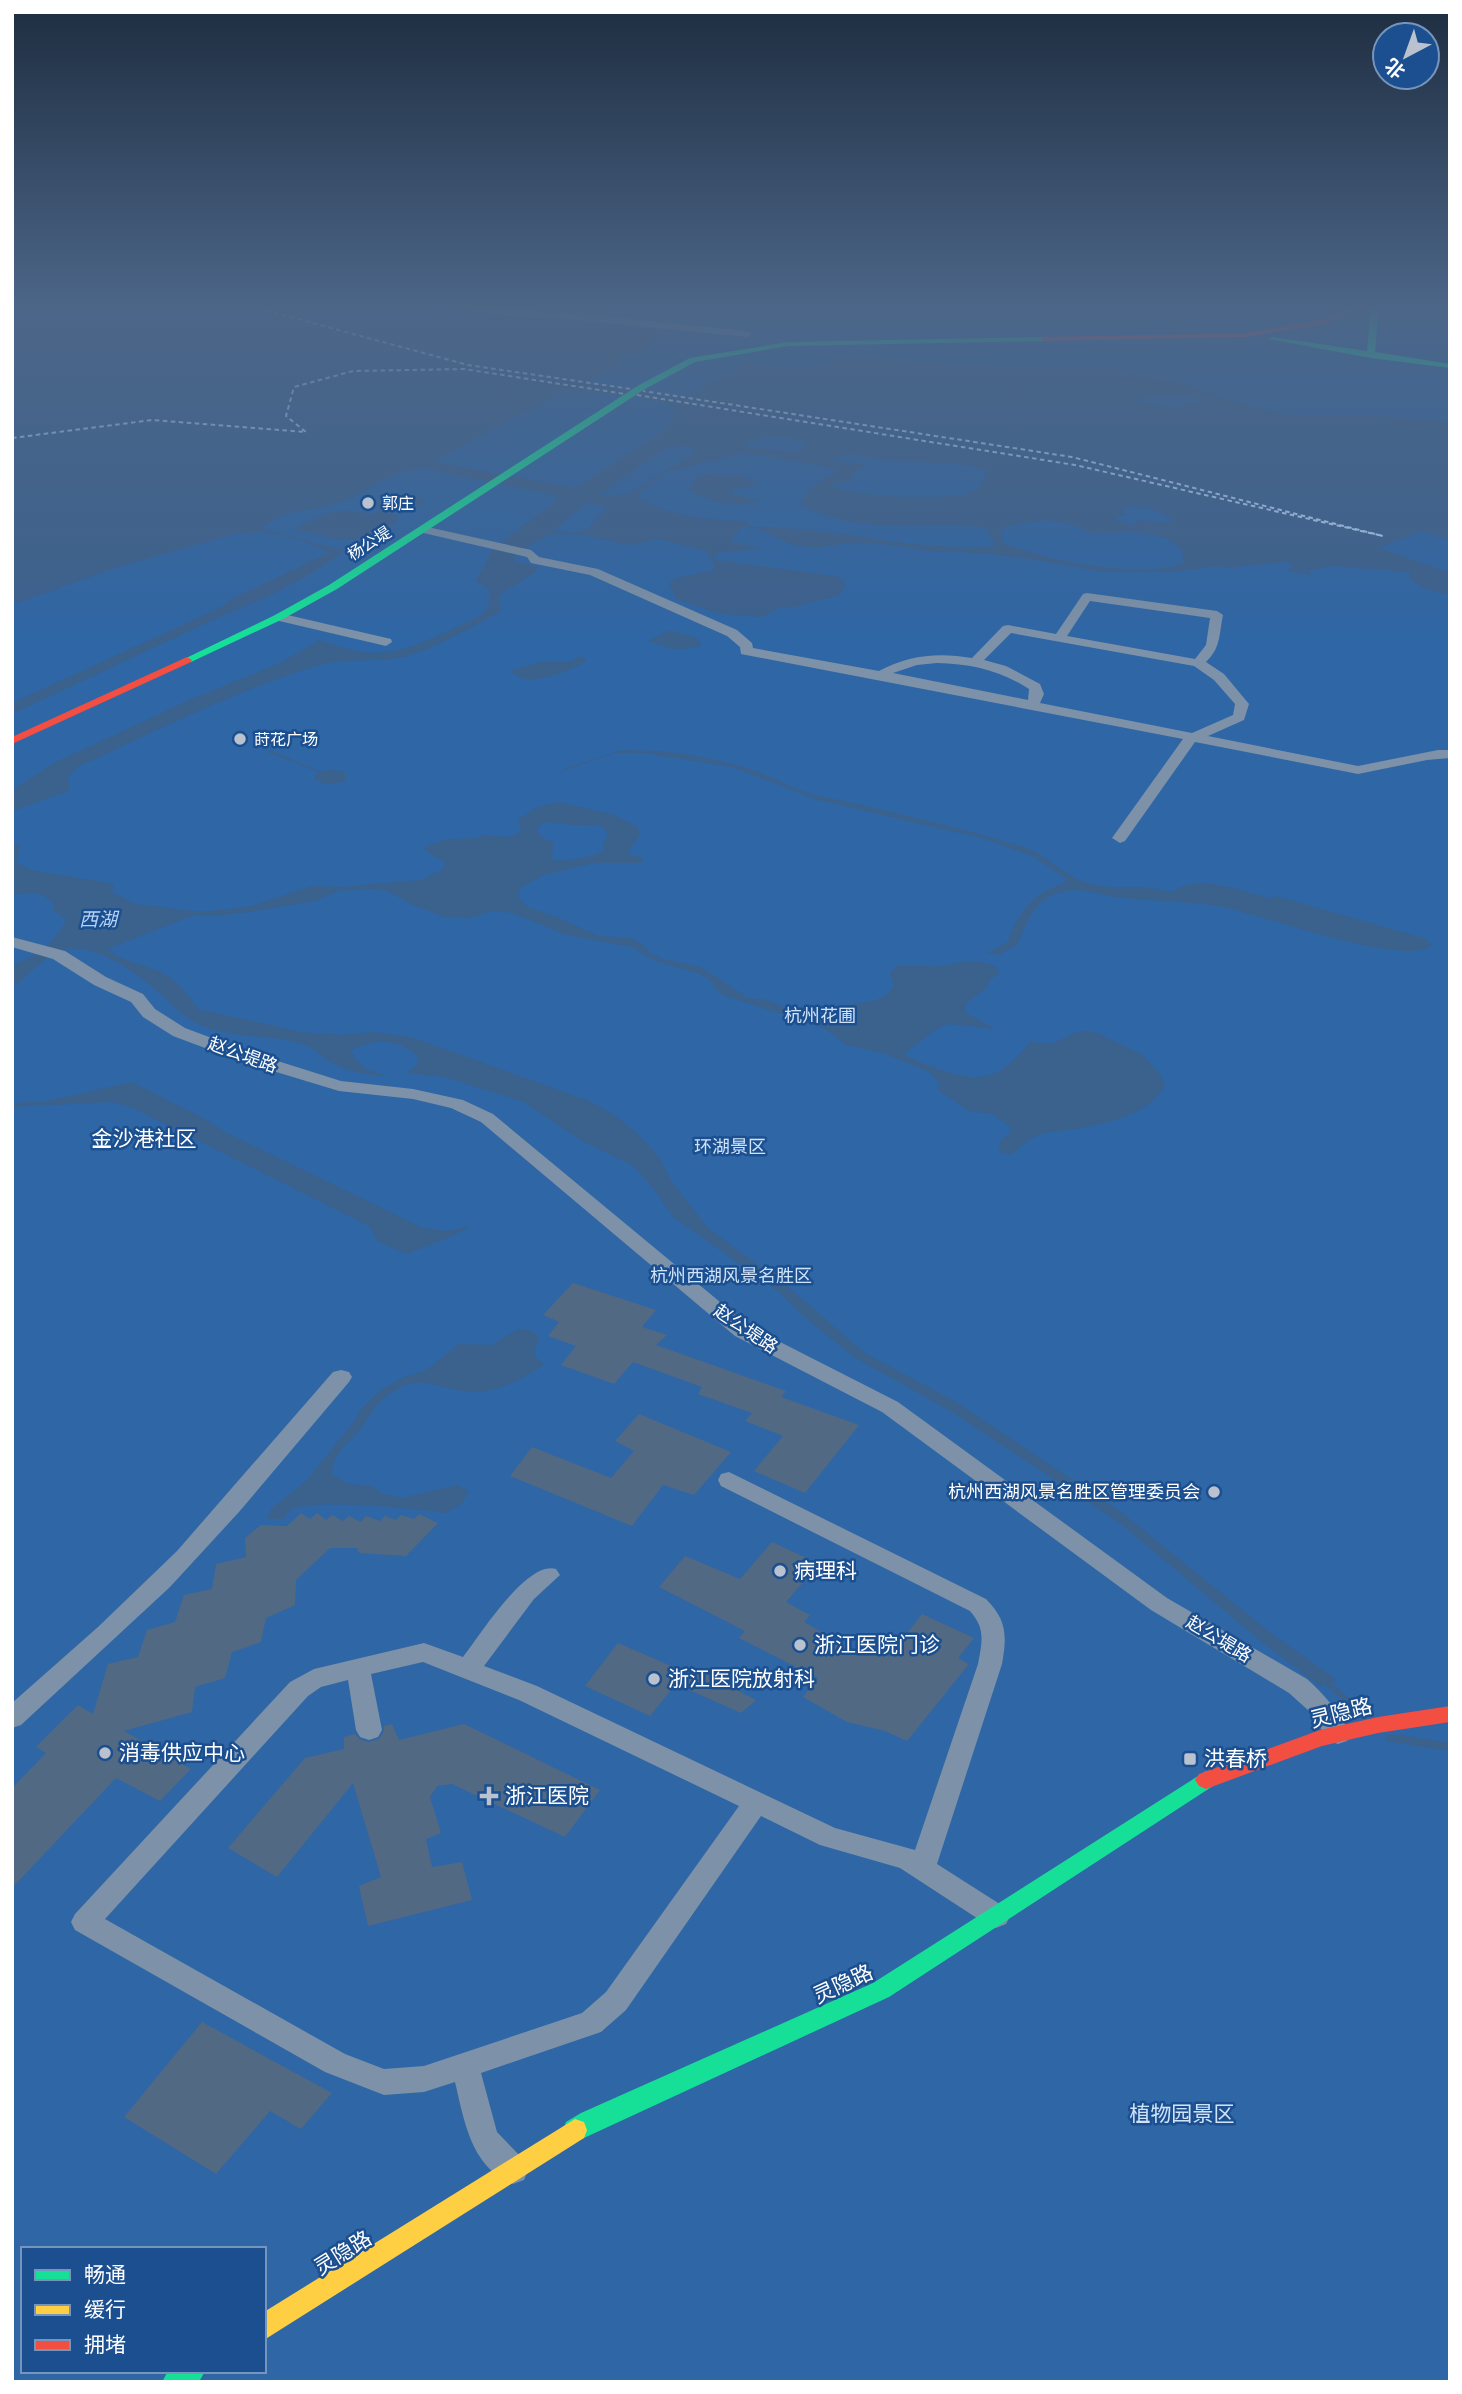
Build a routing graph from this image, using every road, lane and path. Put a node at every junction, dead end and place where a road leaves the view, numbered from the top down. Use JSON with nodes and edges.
{"nodes":[{"id":1,"x":593,"y":416,"type":"edge"},
{"id":2,"x":484,"y":486,"type":"junction"},
{"id":3,"x":423,"y":530,"type":"junction"},
{"id":4,"x":278,"y":617,"type":"junction"},
{"id":5,"x":1059,"y":638,"type":"junction"},
{"id":6,"x":386,"y":642,"type":"dead end"},
{"id":7,"x":974,"y":663,"type":"junction"},
{"id":8,"x":1198,"y":663,"type":"junction"},
{"id":9,"x":881,"y":675,"type":"junction"},
{"id":10,"x":1032,"y":706,"type":"junction"},
{"id":11,"x":12,"y":731,"type":"edge"},
{"id":12,"x":1191,"y":738,"type":"junction"},
{"id":13,"x":12,"y":741,"type":"edge"},
{"id":14,"x":1450,"y":754,"type":"edge"},
{"id":15,"x":1120,"y":838,"type":"dead end"},
{"id":16,"x":12,"y":942,"type":"edge"},
{"id":17,"x":341,"y":1377,"type":"dead end"},
{"id":18,"x":729,"y":1480,"type":"dead end"},
{"id":19,"x":548,"y":1575,"type":"dead end"},
{"id":20,"x":358,"y":1669,"type":"junction"},
{"id":21,"x":468,"y":1669,"type":"junction"},
{"id":22,"x":1450,"y":1714,"type":"edge"},
{"id":23,"x":12,"y":1718,"type":"edge"},
{"id":24,"x":369,"y":1730,"type":"dead end"},
{"id":25,"x":1338,"y":1734,"type":"junction"},
{"id":26,"x":756,"y":1802,"type":"junction"},
{"id":27,"x":922,"y":1868,"type":"junction"},
{"id":28,"x":996,"y":1916,"type":"junction"},
{"id":29,"x":465,"y":2066,"type":"junction"},
{"id":30,"x":513,"y":2170,"type":"junction"},
{"id":31,"x":266,"y":2326,"type":"edge"}],
"edges":[{"from":1,"to":2,"type":"main road","name":"杨公堤"},
{"from":2,"to":3,"type":"main road","name":"杨公堤"},
{"from":2,"to":11,"type":"main road","name":"杨公堤"},
{"from":3,"to":4,"type":"main road","name":"杨公堤"},
{"from":3,"to":9,"type":"street"},
{"from":4,"to":6,"type":"street"},
{"from":4,"to":13,"type":"main road","name":"杨公堤"},
{"from":5,"to":7,"type":"street"},
{"from":5,"to":8,"type":"street"},
{"from":5,"to":8,"type":"street"},
{"from":7,"to":9,"type":"street"},
{"from":7,"to":10,"type":"street"},
{"from":8,"to":12,"type":"street"},
{"from":9,"to":10,"type":"street"},
{"from":10,"to":12,"type":"street"},
{"from":12,"to":14,"type":"street"},
{"from":12,"to":15,"type":"street"},
{"from":16,"to":25,"type":"street","name":"赵公堤路"},
{"from":17,"to":23,"type":"street"},
{"from":18,"to":27,"type":"street"},
{"from":19,"to":21,"type":"street"},
{"from":20,"to":21,"type":"street"},
{"from":20,"to":24,"type":"street"},
{"from":20,"to":29,"type":"street"},
{"from":21,"to":26,"type":"street"},
{"from":22,"to":25,"type":"main road","name":"灵隐路"},
{"from":25,"to":28,"type":"main road","name":"灵隐路"},
{"from":26,"to":27,"type":"street"},
{"from":26,"to":29,"type":"street"},
{"from":27,"to":28,"type":"street"},
{"from":28,"to":30,"type":"main road","name":"灵隐路"},
{"from":29,"to":30,"type":"street"},
{"from":30,"to":31,"type":"main road","name":"灵隐路"}]}
